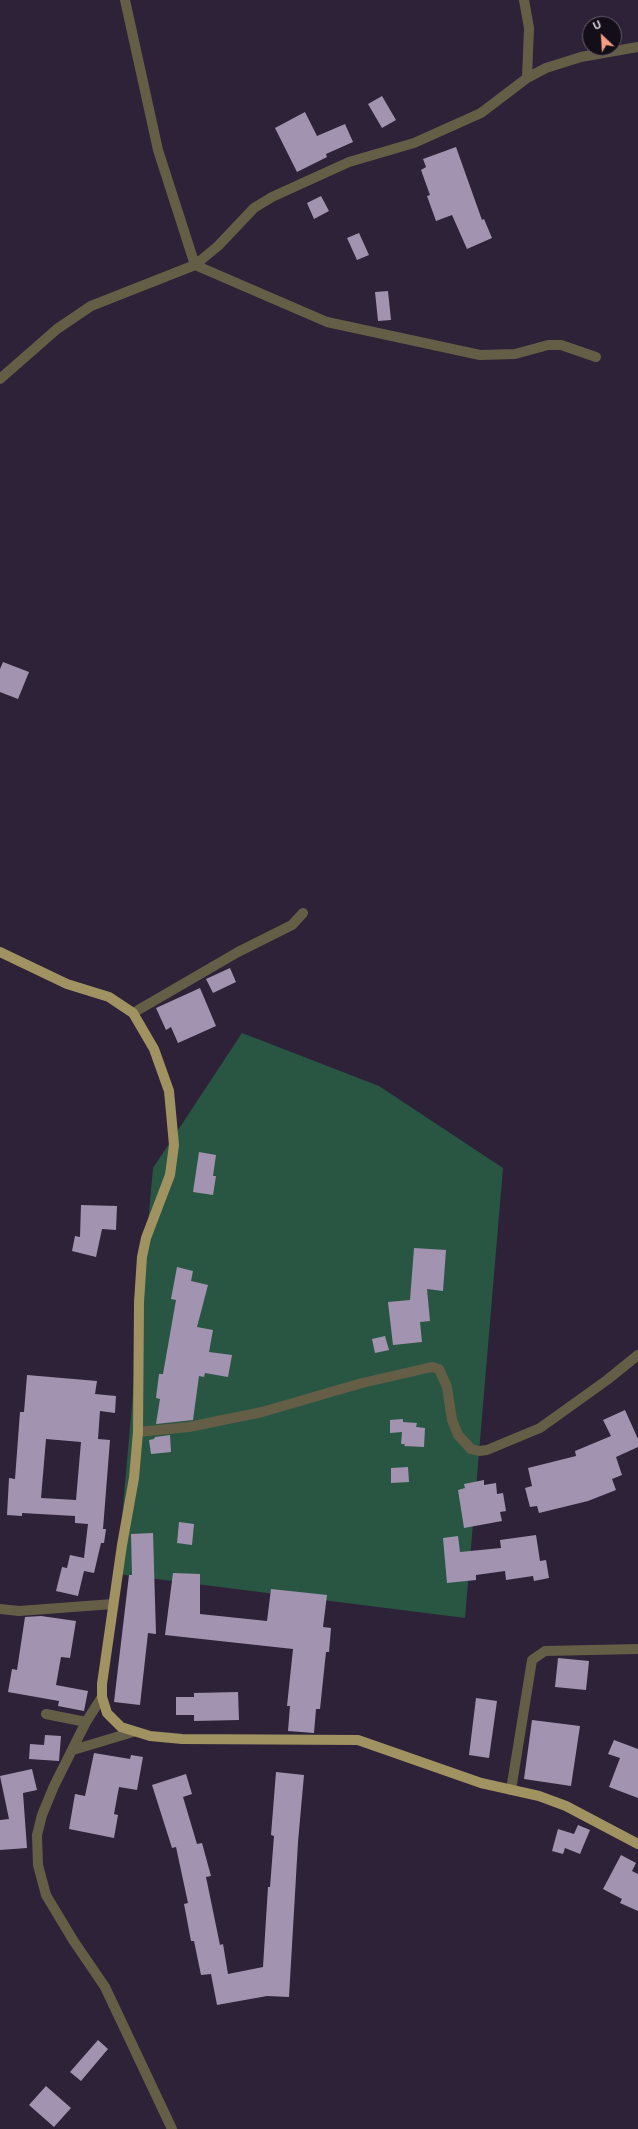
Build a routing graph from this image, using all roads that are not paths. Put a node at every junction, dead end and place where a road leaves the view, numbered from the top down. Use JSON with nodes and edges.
{"nodes":[{"id":1,"x":125,"y":0,"type":"edge"},
{"id":2,"x":524,"y":0,"type":"edge"},
{"id":3,"x":638,"y":47,"type":"edge"},
{"id":4,"x":527,"y":78,"type":"junction"},
{"id":5,"x":195,"y":265,"type":"junction"},
{"id":6,"x":596,"y":357,"type":"dead end"},
{"id":7,"x":0,"y":378,"type":"edge"},
{"id":8,"x":303,"y":913,"type":"dead end"},
{"id":9,"x":0,"y":952,"type":"edge"},
{"id":10,"x":133,"y":1013,"type":"junction"},
{"id":11,"x":638,"y":1355,"type":"edge"},
{"id":12,"x":138,"y":1432,"type":"junction"},
{"id":13,"x":113,"y":1604,"type":"junction"},
{"id":14,"x":0,"y":1609,"type":"edge"},
{"id":15,"x":638,"y":1649,"type":"edge"},
{"id":16,"x":102,"y":1697,"type":"junction"},
{"id":17,"x":46,"y":1714,"type":"dead end"},
{"id":18,"x":86,"y":1722,"type":"junction"},
{"id":19,"x":133,"y":1732,"type":"junction"},
{"id":20,"x":73,"y":1750,"type":"junction"},
{"id":21,"x":512,"y":1790,"type":"junction"},
{"id":22,"x":638,"y":1844,"type":"edge"},
{"id":23,"x":172,"y":2129,"type":"edge"}],
"edges":[{"from":1,"to":5,"type":"street"},
{"from":2,"to":4,"type":"street"},
{"from":3,"to":4,"type":"street"},
{"from":4,"to":5,"type":"street"},
{"from":5,"to":6,"type":"street"},
{"from":5,"to":7,"type":"street"},
{"from":8,"to":10,"type":"street"},
{"from":9,"to":10,"type":"main road"},
{"from":10,"to":12,"type":"main road"},
{"from":11,"to":12,"type":"street"},
{"from":12,"to":13,"type":"main road"},
{"from":13,"to":14,"type":"street"},
{"from":13,"to":16,"type":"main road"},
{"from":15,"to":21,"type":"street"},
{"from":16,"to":18,"type":"street"},
{"from":16,"to":19,"type":"main road"},
{"from":17,"to":18,"type":"street"},
{"from":18,"to":20,"type":"street"},
{"from":19,"to":20,"type":"street"},
{"from":19,"to":21,"type":"main road"},
{"from":20,"to":23,"type":"street"},
{"from":21,"to":22,"type":"main road"}]}
